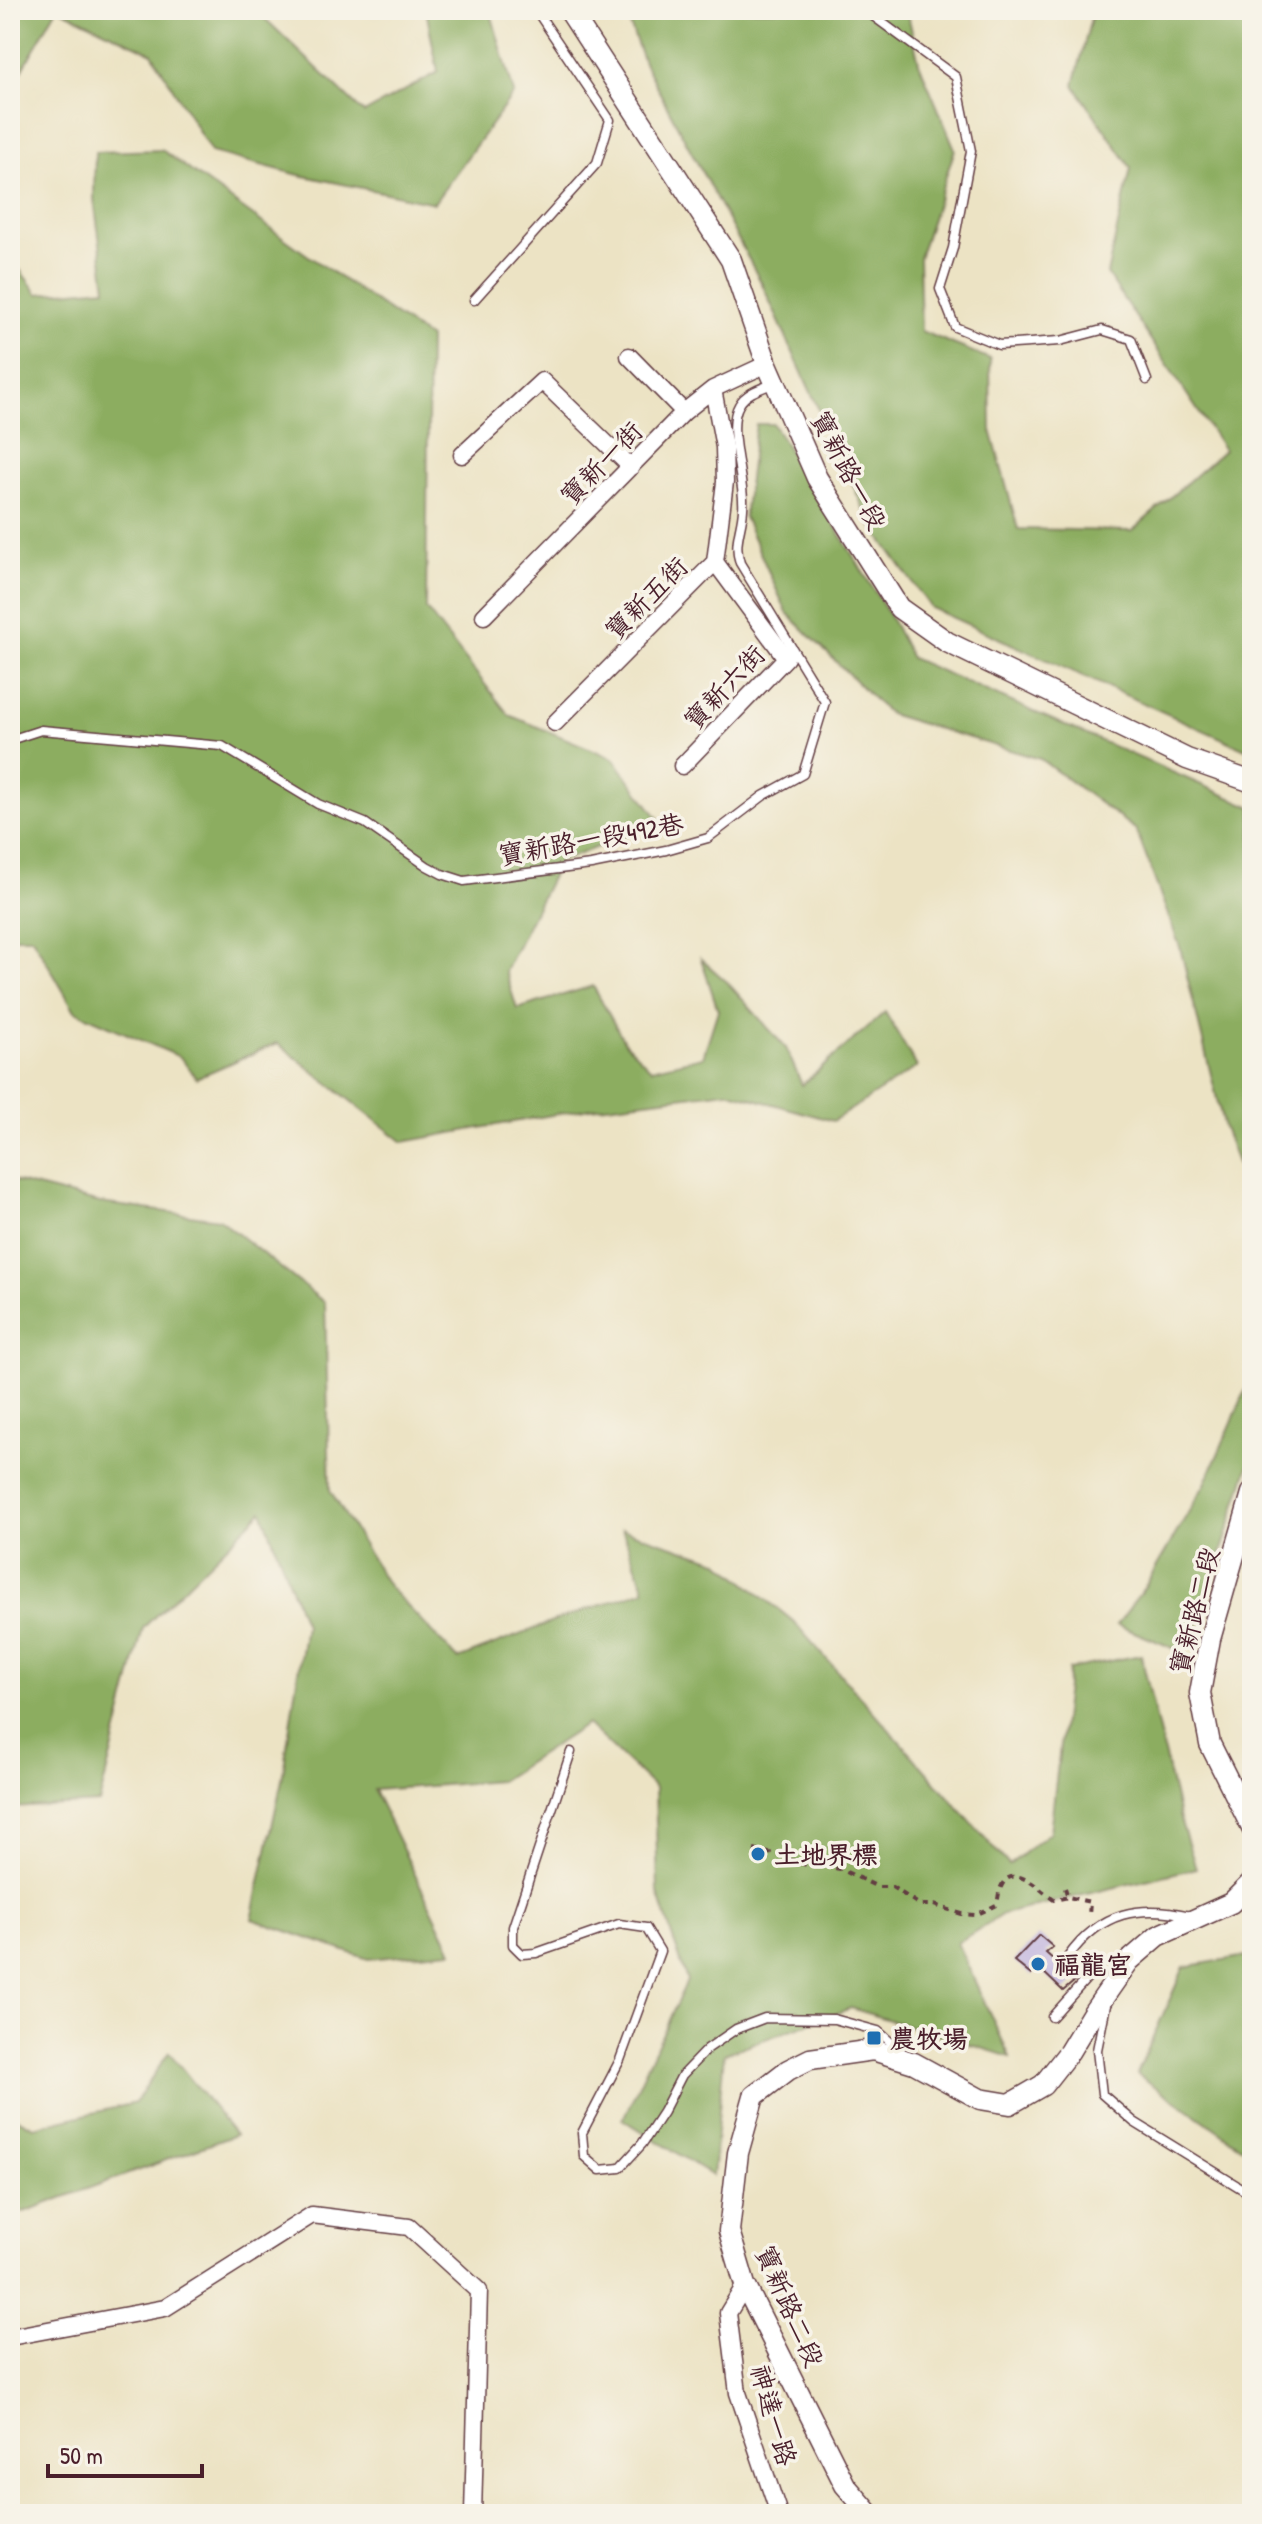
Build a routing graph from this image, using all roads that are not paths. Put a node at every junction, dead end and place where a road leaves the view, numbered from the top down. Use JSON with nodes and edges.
{"nodes":[{"id":1,"x":536,"y":10,"type":"edge"},
{"id":2,"x":569,"y":10,"type":"edge"},
{"id":3,"x":865,"y":10,"type":"edge"},
{"id":4,"x":474,"y":300,"type":"dead end"},
{"id":5,"x":629,"y":356,"type":"dead end"},
{"id":6,"x":771,"y":374,"type":"junction"},
{"id":7,"x":1147,"y":380,"type":"dead end"},
{"id":8,"x":713,"y":389,"type":"junction"},
{"id":9,"x":684,"y":412,"type":"junction"},
{"id":10,"x":462,"y":455,"type":"dead end"},
{"id":11,"x":631,"y":467,"type":"junction"},
{"id":12,"x":715,"y":562,"type":"junction"},
{"id":13,"x":484,"y":616,"type":"dead end"},
{"id":14,"x":555,"y":723,"type":"dead end"},
{"id":15,"x":10,"y":740,"type":"edge"},
{"id":16,"x":682,"y":766,"type":"dead end"},
{"id":17,"x":1252,"y":782,"type":"edge"},
{"id":18,"x":1252,"y":1493,"type":"edge"},
{"id":19,"x":571,"y":1752,"type":"dead end"},
{"id":20,"x":1252,"y":1828,"type":"edge"},
{"id":21,"x":1252,"y":1882,"type":"edge"},
{"id":22,"x":1196,"y":1917,"type":"junction"},
{"id":23,"x":1109,"y":1989,"type":"junction"},
{"id":24,"x":1052,"y":2017,"type":"dead end"},
{"id":25,"x":914,"y":2063,"type":"junction"},
{"id":26,"x":1252,"y":2195,"type":"edge"},
{"id":27,"x":745,"y":2285,"type":"junction"},
{"id":28,"x":10,"y":2337,"type":"edge"},
{"id":29,"x":473,"y":2514,"type":"edge"},
{"id":30,"x":779,"y":2514,"type":"edge"},
{"id":31,"x":870,"y":2514,"type":"edge"}],
"edges":[{"from":1,"to":4,"type":"lane"},
{"from":2,"to":6,"type":"street","name":"寶新路一段"},
{"from":3,"to":7,"type":"lane"},
{"from":5,"to":9,"type":"street"},
{"from":6,"to":8,"type":"street","name":"寶新一街"},
{"from":6,"to":15,"type":"lane","name":"寶新路一段492巷"},
{"from":6,"to":17,"type":"street","name":"寶新路一段"},
{"from":8,"to":9,"type":"street","name":"寶新一街"},
{"from":8,"to":12,"type":"street","name":"寶新五街"},
{"from":9,"to":11,"type":"street","name":"寶新一街"},
{"from":10,"to":11,"type":"street"},
{"from":11,"to":13,"type":"street","name":"寶新一街"},
{"from":12,"to":14,"type":"street","name":"寶新五街"},
{"from":12,"to":16,"type":"street","name":"寶新六街"},
{"from":18,"to":20,"type":"street","name":"寶新路二段"},
{"from":19,"to":25,"type":"lane"},
{"from":21,"to":22,"type":"street","name":"寶新路二段"},
{"from":22,"to":23,"type":"street","name":"寶新路二段"},
{"from":22,"to":24,"type":"lane"},
{"from":23,"to":25,"type":"street","name":"寶新路二段"},
{"from":23,"to":26,"type":"lane"},
{"from":25,"to":27,"type":"street","name":"寶新路二段"},
{"from":27,"to":30,"type":"street","name":"神達一路"},
{"from":27,"to":31,"type":"street","name":"寶新路二段"},
{"from":28,"to":29,"type":"street"}]}
